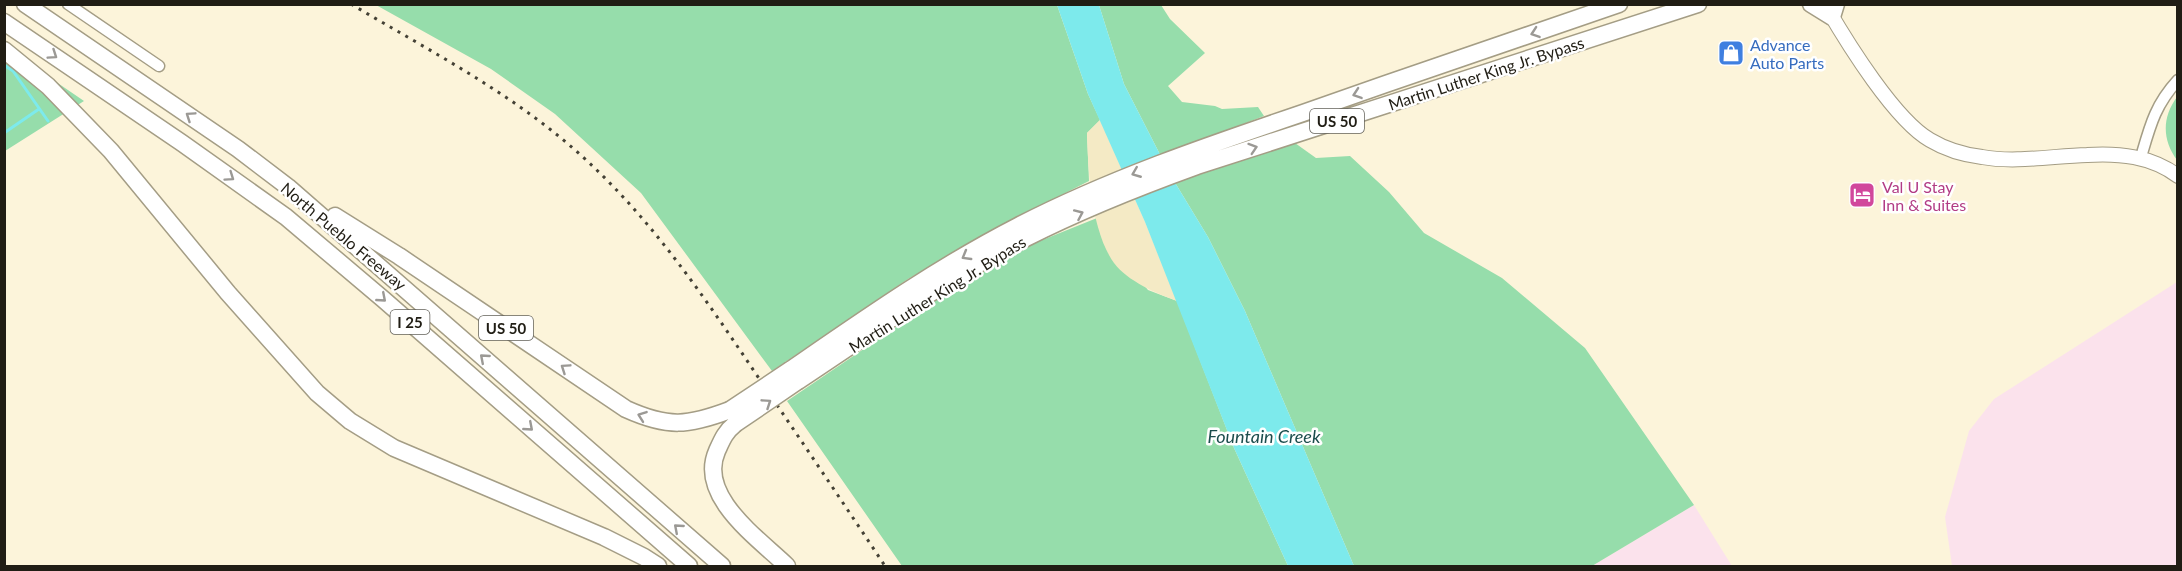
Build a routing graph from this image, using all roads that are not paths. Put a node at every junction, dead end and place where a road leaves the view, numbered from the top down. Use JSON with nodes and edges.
{"nodes":[{"id":1,"x":25,"y":4,"type":"edge"},
{"id":2,"x":68,"y":4,"type":"edge"},
{"id":3,"x":1619,"y":4,"type":"edge"},
{"id":4,"x":1698,"y":4,"type":"edge"},
{"id":5,"x":1811,"y":4,"type":"edge"},
{"id":6,"x":1831,"y":8,"type":"edge"},
{"id":7,"x":4,"y":22,"type":"edge"},
{"id":8,"x":4,"y":51,"type":"edge"},
{"id":9,"x":159,"y":66,"type":"dead end"},
{"id":10,"x":2178,"y":80,"type":"edge"},
{"id":11,"x":2141,"y":157,"type":"junction"},
{"id":12,"x":1194,"y":159,"type":"junction"},
{"id":13,"x":2178,"y":176,"type":"edge"},
{"id":14,"x":288,"y":187,"type":"junction"},
{"id":15,"x":732,"y":417,"type":"junction"},
{"id":16,"x":658,"y":567,"type":"edge"},
{"id":17,"x":689,"y":567,"type":"edge"},
{"id":18,"x":722,"y":567,"type":"edge"},
{"id":19,"x":787,"y":567,"type":"edge"}],
"edges":[{"from":14,"to":1,"type":"highway","name":"North Pueblo Freeway","number":"I 25","one_way":true},
{"from":2,"to":9,"type":"street"},
{"from":3,"to":12,"type":"highway","name":"Martin Luther King Jr. Bypass","number":"US 50","one_way":true},
{"from":12,"to":4,"type":"highway","name":"Martin Luther King Jr. Bypass","number":"US 50","one_way":true},
{"from":5,"to":6,"type":"highway"},
{"from":6,"to":11,"type":"main road"},
{"from":7,"to":17,"type":"highway","name":"North Pueblo Freeway","number":"I 25","one_way":true},
{"from":8,"to":16,"type":"highway"},
{"from":10,"to":11,"type":"street"},
{"from":11,"to":13,"type":"main road"},
{"from":12,"to":15,"type":"highway","name":"Martin Luther King Jr. Bypass","number":"US 50","bridge":true},
{"from":15,"to":14,"type":"highway","name":"Martin Luther King Jr. Bypass","number":"US 50","one_way":true},
{"from":18,"to":14,"type":"highway","name":"North Pueblo Freeway","number":"I 25","one_way":true},
{"from":15,"to":19,"type":"highway"}]}
